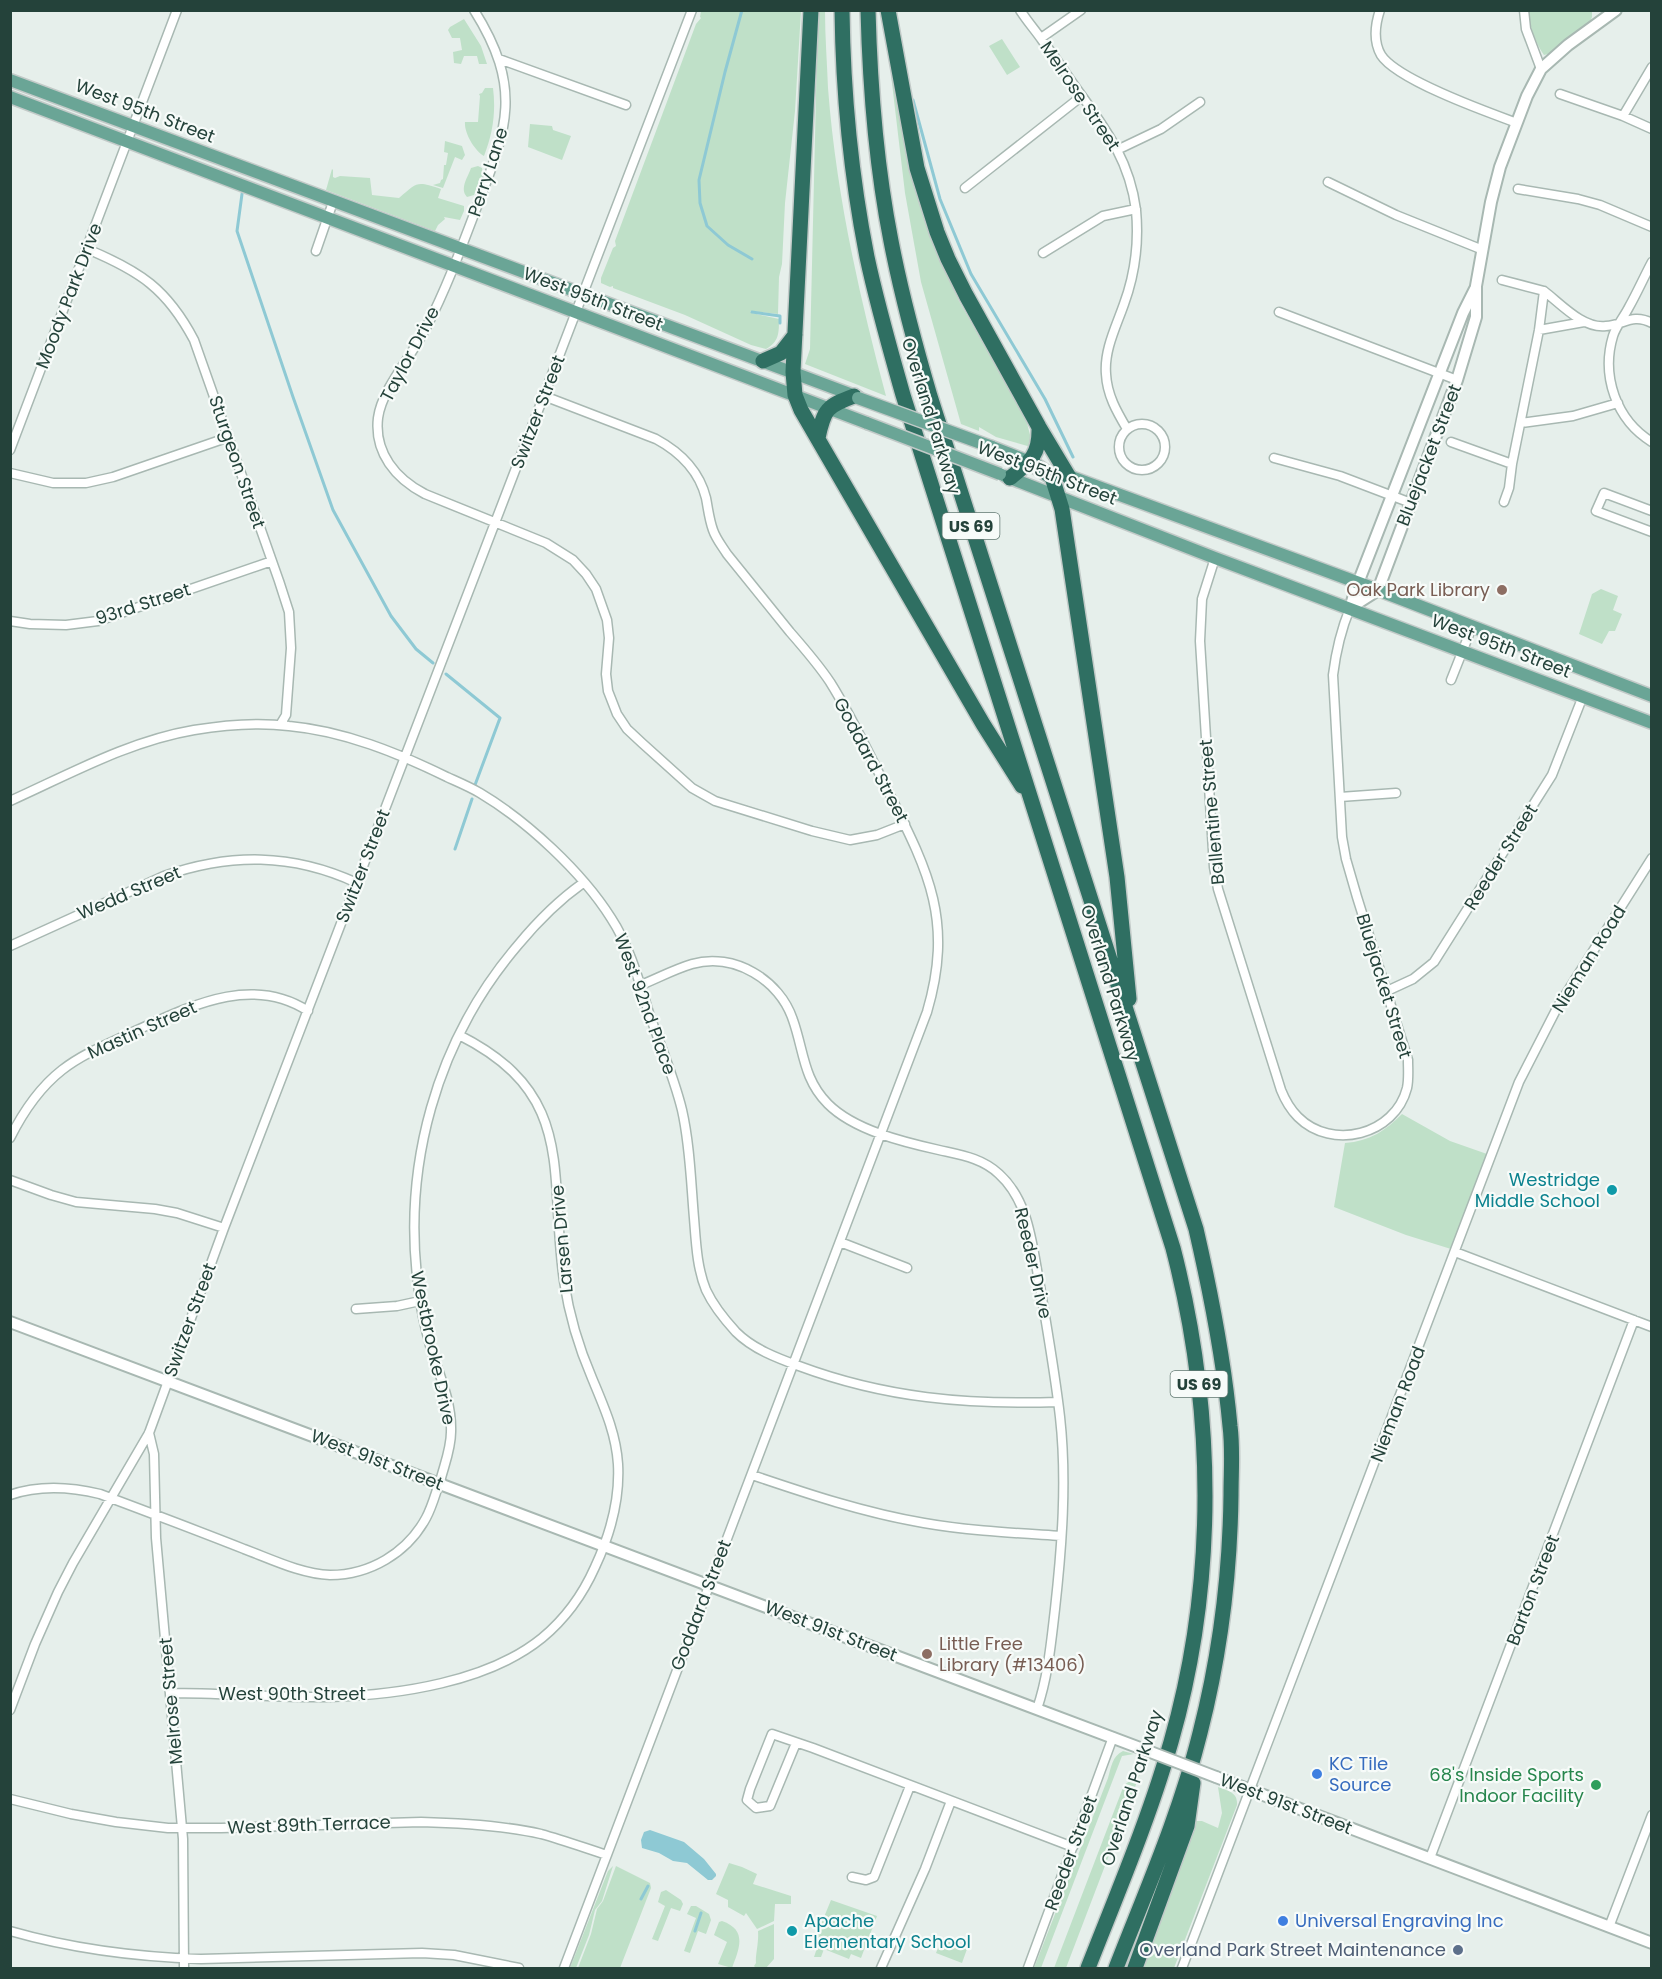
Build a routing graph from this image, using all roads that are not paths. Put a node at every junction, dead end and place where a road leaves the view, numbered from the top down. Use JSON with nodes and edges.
{"nodes":[{"id":1,"x":177,"y":10,"type":"edge"},
{"id":2,"x":474,"y":10,"type":"edge"},
{"id":3,"x":692,"y":10,"type":"edge"},
{"id":4,"x":811,"y":10,"type":"edge"},
{"id":5,"x":842,"y":10,"type":"edge"},
{"id":6,"x":868,"y":10,"type":"edge"},
{"id":7,"x":888,"y":10,"type":"edge"},
{"id":8,"x":1020,"y":10,"type":"edge"},
{"id":9,"x":1081,"y":10,"type":"edge"},
{"id":10,"x":1380,"y":10,"type":"edge"},
{"id":11,"x":1524,"y":10,"type":"edge"},
{"id":12,"x":1615,"y":11,"type":"edge"},
{"id":13,"x":1041,"y":38,"type":"junction"},
{"id":14,"x":499,"y":59,"type":"junction"},
{"id":15,"x":1652,"y":67,"type":"edge"},
{"id":16,"x":1541,"y":69,"type":"junction"},
{"id":17,"x":10,"y":80,"type":"edge"},
{"id":18,"x":1560,"y":94,"type":"dead end"},
{"id":19,"x":1082,"y":96,"type":"junction"},
{"id":20,"x":10,"y":98,"type":"edge"},
{"id":21,"x":1200,"y":102,"type":"dead end"},
{"id":22,"x":626,"y":105,"type":"dead end"},
{"id":23,"x":1623,"y":116,"type":"junction"},
{"id":24,"x":1517,"y":123,"type":"junction"},
{"id":25,"x":134,"y":126,"type":"junction"},
{"id":26,"x":1652,"y":129,"type":"edge"},
{"id":27,"x":128,"y":142,"type":"junction"},
{"id":28,"x":1117,"y":150,"type":"junction"},
{"id":29,"x":218,"y":158,"type":"junction"},
{"id":30,"x":213,"y":173,"type":"junction"},
{"id":31,"x":1328,"y":182,"type":"dead end"},
{"id":32,"x":965,"y":188,"type":"dead end"},
{"id":33,"x":1518,"y":189,"type":"dead end"},
{"id":34,"x":333,"y":202,"type":"junction"},
{"id":35,"x":1136,"y":209,"type":"junction"},
{"id":36,"x":328,"y":218,"type":"junction"},
{"id":37,"x":1652,"y":227,"type":"edge"},
{"id":38,"x":87,"y":249,"type":"junction"},
{"id":39,"x":460,"y":249,"type":"junction"},
{"id":40,"x":1483,"y":250,"type":"junction"},
{"id":41,"x":316,"y":251,"type":"dead end"},
{"id":42,"x":1043,"y":253,"type":"dead end"},
{"id":43,"x":1652,"y":262,"type":"edge"},
{"id":44,"x":454,"y":265,"type":"junction"},
{"id":45,"x":1502,"y":280,"type":"dead end"},
{"id":46,"x":1476,"y":286,"type":"junction"},
{"id":47,"x":1544,"y":291,"type":"junction"},
{"id":48,"x":584,"y":294,"type":"junction"},
{"id":49,"x":577,"y":312,"type":"junction"},
{"id":50,"x":1279,"y":312,"type":"dead end"},
{"id":51,"x":1584,"y":322,"type":"junction"},
{"id":52,"x":1620,"y":322,"type":"junction"},
{"id":53,"x":1652,"y":323,"type":"edge"},
{"id":54,"x":1539,"y":330,"type":"junction"},
{"id":55,"x":795,"y":335,"type":"junction"},
{"id":56,"x":763,"y":361,"type":"junction"},
{"id":57,"x":794,"y":372,"type":"junction"},
{"id":58,"x":1439,"y":373,"type":"junction"},
{"id":59,"x":1457,"y":380,"type":"junction"},
{"id":60,"x":795,"y":394,"type":"junction"},
{"id":61,"x":544,"y":396,"type":"junction"},
{"id":62,"x":856,"y":397,"type":"junction"},
{"id":63,"x":1618,"y":403,"type":"junction"},
{"id":64,"x":829,"y":408,"type":"junction"},
{"id":65,"x":1521,"y":423,"type":"junction"},
{"id":66,"x":1039,"y":427,"type":"junction"},
{"id":67,"x":1127,"y":429,"type":"junction"},
{"id":68,"x":229,"y":437,"type":"junction"},
{"id":69,"x":818,"y":438,"type":"junction"},
{"id":70,"x":1451,"y":442,"type":"dead end"},
{"id":71,"x":1652,"y":442,"type":"edge"},
{"id":72,"x":10,"y":450,"type":"edge"},
{"id":73,"x":1274,"y":458,"type":"dead end"},
{"id":74,"x":1030,"y":462,"type":"junction"},
{"id":75,"x":1512,"y":464,"type":"junction"},
{"id":76,"x":10,"y":472,"type":"edge"},
{"id":77,"x":1005,"y":476,"type":"junction"},
{"id":78,"x":1069,"y":477,"type":"junction"},
{"id":79,"x":1392,"y":495,"type":"junction"},
{"id":80,"x":1059,"y":498,"type":"junction"},
{"id":81,"x":1504,"y":502,"type":"dead end"},
{"id":82,"x":1411,"y":503,"type":"junction"},
{"id":83,"x":1652,"y":511,"type":"edge"},
{"id":84,"x":495,"y":524,"type":"junction"},
{"id":85,"x":1652,"y":532,"type":"edge"},
{"id":86,"x":1215,"y":558,"type":"junction"},
{"id":87,"x":272,"y":561,"type":"junction"},
{"id":88,"x":1358,"y":583,"type":"junction"},
{"id":89,"x":1378,"y":590,"type":"junction"},
{"id":90,"x":1350,"y":608,"type":"junction"},
{"id":91,"x":10,"y":621,"type":"edge"},
{"id":92,"x":1472,"y":627,"type":"junction"},
{"id":93,"x":1463,"y":650,"type":"junction"},
{"id":94,"x":1451,"y":680,"type":"dead end"},
{"id":95,"x":1583,"y":696,"type":"junction"},
{"id":96,"x":1652,"y":696,"type":"edge"},
{"id":97,"x":1652,"y":723,"type":"edge"},
{"id":98,"x":280,"y":725,"type":"junction"},
{"id":99,"x":405,"y":758,"type":"junction"},
{"id":100,"x":1396,"y":793,"type":"dead end"},
{"id":101,"x":1340,"y":796,"type":"junction"},
{"id":102,"x":10,"y":801,"type":"edge"},
{"id":103,"x":1034,"y":806,"type":"junction"},
{"id":104,"x":904,"y":824,"type":"junction"},
{"id":105,"x":1652,"y":858,"type":"edge"},
{"id":106,"x":357,"y":883,"type":"junction"},
{"id":107,"x":583,"y":883,"type":"junction"},
{"id":108,"x":10,"y":946,"type":"edge"},
{"id":109,"x":640,"y":985,"type":"junction"},
{"id":110,"x":1387,"y":991,"type":"junction"},
{"id":111,"x":308,"y":1011,"type":"junction"},
{"id":112,"x":1132,"y":1029,"type":"junction"},
{"id":113,"x":459,"y":1035,"type":"junction"},
{"id":114,"x":881,"y":1133,"type":"junction"},
{"id":115,"x":1338,"y":1136,"type":"joint"},
{"id":116,"x":10,"y":1138,"type":"edge"},
{"id":117,"x":10,"y":1180,"type":"edge"},
{"id":118,"x":225,"y":1228,"type":"junction"},
{"id":119,"x":840,"y":1242,"type":"junction"},
{"id":120,"x":1455,"y":1252,"type":"junction"},
{"id":121,"x":907,"y":1268,"type":"dead end"},
{"id":122,"x":420,"y":1301,"type":"junction"},
{"id":123,"x":356,"y":1310,"type":"dead end"},
{"id":124,"x":1634,"y":1320,"type":"junction"},
{"id":125,"x":10,"y":1322,"type":"edge"},
{"id":126,"x":1652,"y":1327,"type":"edge"},
{"id":127,"x":793,"y":1364,"type":"junction"},
{"id":128,"x":168,"y":1381,"type":"junction"},
{"id":129,"x":1058,"y":1402,"type":"junction"},
{"id":130,"x":149,"y":1433,"type":"junction"},
{"id":131,"x":752,"y":1475,"type":"junction"},
{"id":132,"x":439,"y":1483,"type":"junction"},
{"id":133,"x":10,"y":1495,"type":"edge"},
{"id":134,"x":111,"y":1498,"type":"junction"},
{"id":135,"x":155,"y":1515,"type":"junction"},
{"id":136,"x":1061,"y":1536,"type":"junction"},
{"id":137,"x":604,"y":1546,"type":"junction"},
{"id":138,"x":708,"y":1585,"type":"junction"},
{"id":139,"x":171,"y":1693,"type":"junction"},
{"id":140,"x":1037,"y":1709,"type":"junction"},
{"id":141,"x":10,"y":1710,"type":"edge"},
{"id":142,"x":1200,"y":1733,"type":"junction"},
{"id":143,"x":1113,"y":1737,"type":"junction"},
{"id":144,"x":796,"y":1743,"type":"junction"},
{"id":145,"x":910,"y":1786,"type":"junction"},
{"id":146,"x":1251,"y":1790,"type":"junction"},
{"id":147,"x":10,"y":1799,"type":"edge"},
{"id":148,"x":951,"y":1801,"type":"junction"},
{"id":149,"x":1652,"y":1815,"type":"edge"},
{"id":150,"x":182,"y":1828,"type":"junction"},
{"id":151,"x":1073,"y":1847,"type":"junction"},
{"id":152,"x":607,"y":1855,"type":"junction"},
{"id":153,"x":1430,"y":1858,"type":"junction"},
{"id":154,"x":852,"y":1877,"type":"dead end"},
{"id":155,"x":1609,"y":1927,"type":"junction"},
{"id":156,"x":10,"y":1931,"type":"edge"},
{"id":157,"x":1652,"y":1943,"type":"edge"},
{"id":158,"x":184,"y":1958,"type":"junction"},
{"id":159,"x":184,"y":1968,"type":"edge"},
{"id":160,"x":519,"y":1968,"type":"edge"},
{"id":161,"x":564,"y":1968,"type":"edge"},
{"id":162,"x":881,"y":1968,"type":"edge"},
{"id":163,"x":1028,"y":1968,"type":"edge"},
{"id":164,"x":1088,"y":1968,"type":"edge"},
{"id":165,"x":1116,"y":1968,"type":"edge"},
{"id":166,"x":1135,"y":1968,"type":"edge"},
{"id":167,"x":1182,"y":1968,"type":"edge"}],
"edges":[{"from":1,"to":25,"type":"street","name":"Moody Park Drive"},
{"from":2,"to":14,"type":"street","name":"Perry Lane"},
{"from":3,"to":48,"type":"street","name":"Switzer Street"},
{"from":4,"to":55,"type":"highway"},
{"from":5,"to":103,"type":"highway","name":"Overland Parkway","number":"US 69"},
{"from":6,"to":112,"type":"highway","name":"Overland Parkway","number":"US 69"},
{"from":7,"to":66,"type":"highway"},
{"from":8,"to":13,"type":"street","name":"Melrose Street"},
{"from":9,"to":13,"type":"street"},
{"from":10,"to":24,"type":"street"},
{"from":11,"to":16,"type":"street"},
{"from":12,"to":16,"type":"street","name":"Bluejacket Street"},
{"from":13,"to":19,"type":"street","name":"Melrose Street"},
{"from":14,"to":22,"type":"street"},
{"from":14,"to":39,"type":"street","name":"Perry Lane"},
{"from":15,"to":23,"type":"street"},
{"from":16,"to":24,"type":"street","name":"Bluejacket Street"},
{"from":17,"to":25,"type":"main road","name":"West 95th Street"},
{"from":18,"to":23,"type":"street"},
{"from":19,"to":28,"type":"street","name":"Melrose Street"},
{"from":19,"to":32,"type":"street"},
{"from":20,"to":27,"type":"main road","name":"West 95th Street"},
{"from":21,"to":28,"type":"street"},
{"from":23,"to":26,"type":"street"},
{"from":24,"to":40,"type":"street","name":"Bluejacket Street"},
{"from":25,"to":27,"type":"street","name":"Moody Park Drive"},
{"from":25,"to":29,"type":"main road","name":"West 95th Street"},
{"from":27,"to":30,"type":"main road","name":"West 95th Street"},
{"from":27,"to":38,"type":"street","name":"Moody Park Drive"},
{"from":28,"to":35,"type":"street","name":"Melrose Street"},
{"from":29,"to":30,"type":"main road"},
{"from":29,"to":34,"type":"main road","name":"West 95th Street"},
{"from":30,"to":36,"type":"main road","name":"West 95th Street"},
{"from":31,"to":40,"type":"street"},
{"from":33,"to":37,"type":"street"},
{"from":34,"to":36,"type":"street"},
{"from":34,"to":39,"type":"main road","name":"West 95th Street"},
{"from":35,"to":42,"type":"street"},
{"from":35,"to":67,"type":"street","name":"Melrose Street"},
{"from":36,"to":41,"type":"street"},
{"from":36,"to":44,"type":"main road","name":"West 95th Street"},
{"from":38,"to":68,"type":"street","name":"Sturgeon Street"},
{"from":38,"to":72,"type":"street","name":"Moody Park Drive"},
{"from":39,"to":44,"type":"street","name":"Perry Lane"},
{"from":39,"to":48,"type":"main road","name":"West 95th Street"},
{"from":40,"to":46,"type":"street","name":"Bluejacket Street"},
{"from":43,"to":52,"type":"street"},
{"from":44,"to":49,"type":"main road","name":"West 95th Street"},
{"from":44,"to":84,"type":"street","name":"Taylor Drive"},
{"from":45,"to":47,"type":"street"},
{"from":46,"to":58,"type":"street","name":"Bluejacket Street"},
{"from":46,"to":59,"type":"street","name":"Bluejacket Street"},
{"from":47,"to":51,"type":"street"},
{"from":47,"to":54,"type":"street"},
{"from":48,"to":49,"type":"street","name":"Switzer Street"},
{"from":48,"to":56,"type":"main road","name":"West 95th Street"},
{"from":49,"to":60,"type":"main road","name":"West 95th Street"},
{"from":49,"to":61,"type":"street","name":"Switzer Street"},
{"from":50,"to":58,"type":"street"},
{"from":51,"to":52,"type":"street"},
{"from":51,"to":54,"type":"street"},
{"from":52,"to":53,"type":"street"},
{"from":52,"to":63,"type":"street"},
{"from":54,"to":65,"type":"street"},
{"from":55,"to":56,"type":"highway"},
{"from":55,"to":57,"type":"highway"},
{"from":56,"to":57,"type":"main road","name":"West 95th Street"},
{"from":57,"to":60,"type":"highway"},
{"from":57,"to":62,"type":"main road","name":"West 95th Street"},
{"from":58,"to":59,"type":"street"},
{"from":58,"to":79,"type":"street","name":"Bluejacket Street"},
{"from":59,"to":82,"type":"street","name":"Bluejacket Street"},
{"from":60,"to":64,"type":"main road","name":"West 95th Street"},
{"from":60,"to":69,"type":"highway"},
{"from":61,"to":84,"type":"street","name":"Switzer Street"},
{"from":61,"to":104,"type":"street","name":"Goddard Street"},
{"from":62,"to":64,"type":"highway"},
{"from":62,"to":74,"type":"main road","name":"West 95th Street","bridge":true},
{"from":63,"to":65,"type":"street"},
{"from":63,"to":71,"type":"street"},
{"from":64,"to":69,"type":"highway"},
{"from":64,"to":77,"type":"main road","name":"West 95th Street","bridge":true},
{"from":65,"to":75,"type":"street"},
{"from":66,"to":74,"type":"highway"},
{"from":66,"to":78,"type":"highway"},
{"from":67,"to":67,"type":"street"},
{"from":68,"to":76,"type":"street"},
{"from":68,"to":87,"type":"street","name":"Sturgeon Street"},
{"from":69,"to":103,"type":"highway"},
{"from":70,"to":75,"type":"street"},
{"from":73,"to":79,"type":"street"},
{"from":74,"to":77,"type":"highway"},
{"from":74,"to":78,"type":"main road","name":"West 95th Street"},
{"from":74,"to":80,"type":"highway"},
{"from":75,"to":81,"type":"street"},
{"from":77,"to":80,"type":"main road","name":"West 95th Street"},
{"from":78,"to":88,"type":"main road","name":"West 95th Street"},
{"from":79,"to":82,"type":"street"},
{"from":79,"to":88,"type":"street","name":"Bluejacket Street"},
{"from":80,"to":86,"type":"main road","name":"West 95th Street"},
{"from":80,"to":112,"type":"highway"},
{"from":82,"to":89,"type":"street","name":"Bluejacket Street"},
{"from":83,"to":85,"type":"street"},
{"from":84,"to":99,"type":"street","name":"Switzer Street"},
{"from":84,"to":104,"type":"street","name":"Taylor Drive"},
{"from":86,"to":90,"type":"main road","name":"West 95th Street"},
{"from":86,"to":115,"type":"street","name":"Ballentine Street"},
{"from":87,"to":91,"type":"street","name":"93rd Street"},
{"from":87,"to":98,"type":"street","name":"Sturgeon Street"},
{"from":88,"to":89,"type":"main road","name":"West 95th Street"},
{"from":88,"to":90,"type":"street","name":"Bluejacket Street"},
{"from":89,"to":90,"type":"street"},
{"from":89,"to":92,"type":"main road","name":"West 95th Street"},
{"from":90,"to":93,"type":"main road","name":"West 95th Street"},
{"from":90,"to":101,"type":"street","name":"Bluejacket Street"},
{"from":92,"to":93,"type":"street"},
{"from":92,"to":96,"type":"main road","name":"West 95th Street"},
{"from":93,"to":94,"type":"street"},
{"from":93,"to":95,"type":"main road","name":"West 95th Street"},
{"from":95,"to":97,"type":"main road","name":"West 95th Street"},
{"from":95,"to":110,"type":"street","name":"Reeder Street"},
{"from":98,"to":99,"type":"street","name":"West 92nd Place"},
{"from":98,"to":102,"type":"street","name":"West 92nd Place"},
{"from":99,"to":106,"type":"street","name":"Switzer Street"},
{"from":99,"to":107,"type":"street","name":"West 92nd Place"},
{"from":100,"to":101,"type":"street"},
{"from":101,"to":110,"type":"street","name":"Bluejacket Street"},
{"from":103,"to":164,"type":"highway","name":"Overland Parkway","number":"US 69"},
{"from":104,"to":114,"type":"street","name":"Goddard Street"},
{"from":105,"to":120,"type":"street","name":"Nieman Road"},
{"from":106,"to":108,"type":"street","name":"Wedd Street"},
{"from":106,"to":111,"type":"street","name":"Switzer Street"},
{"from":107,"to":109,"type":"street","name":"West 92nd Place"},
{"from":107,"to":113,"type":"street","name":"Westbrooke Drive"},
{"from":109,"to":114,"type":"street","name":"Reeder Drive"},
{"from":109,"to":127,"type":"street","name":"West 92nd Place"},
{"from":110,"to":115,"type":"street","name":"Bluejacket Street"},
{"from":111,"to":116,"type":"street","name":"Mastin Street"},
{"from":111,"to":118,"type":"street","name":"Switzer Street"},
{"from":112,"to":142,"type":"highway","name":"Overland Parkway","number":"US 69"},
{"from":113,"to":122,"type":"street","name":"Westbrooke Drive"},
{"from":113,"to":137,"type":"street","name":"Larsen Drive"},
{"from":114,"to":119,"type":"street","name":"Goddard Street"},
{"from":114,"to":129,"type":"street","name":"Reeder Drive"},
{"from":117,"to":118,"type":"street"},
{"from":118,"to":128,"type":"street","name":"Switzer Street"},
{"from":119,"to":121,"type":"street"},
{"from":119,"to":127,"type":"street","name":"Goddard Street"},
{"from":120,"to":124,"type":"street"},
{"from":120,"to":146,"type":"street","name":"Nieman Road"},
{"from":122,"to":123,"type":"street"},
{"from":122,"to":132,"type":"street","name":"Westbrooke Drive"},
{"from":124,"to":126,"type":"street"},
{"from":124,"to":153,"type":"street","name":"Barton Street"},
{"from":125,"to":128,"type":"street","name":"West 91st Street"},
{"from":127,"to":129,"type":"street","name":"West 92nd Place"},
{"from":127,"to":131,"type":"street","name":"Goddard Street"},
{"from":128,"to":130,"type":"street","name":"Switzer Street"},
{"from":128,"to":132,"type":"street","name":"West 91st Street"},
{"from":129,"to":136,"type":"street","name":"Reeder Drive"},
{"from":130,"to":134,"type":"street","name":"Switzer Street"},
{"from":130,"to":135,"type":"street","name":"Melrose Street"},
{"from":131,"to":136,"type":"street"},
{"from":131,"to":138,"type":"street","name":"Goddard Street"},
{"from":132,"to":135,"type":"street","name":"Westbrooke Drive"},
{"from":132,"to":137,"type":"street","name":"West 91st Street"},
{"from":133,"to":134,"type":"street","name":"Westbrooke Drive"},
{"from":134,"to":135,"type":"street","name":"Westbrooke Drive"},
{"from":134,"to":141,"type":"street","name":"Switzer Street"},
{"from":135,"to":139,"type":"street","name":"Melrose Street"},
{"from":136,"to":140,"type":"street","name":"Reeder Drive"},
{"from":137,"to":138,"type":"street","name":"West 91st Street"},
{"from":137,"to":139,"type":"street","name":"West 90th Street"},
{"from":138,"to":140,"type":"street","name":"West 91st Street"},
{"from":138,"to":152,"type":"street","name":"Goddard Street"},
{"from":139,"to":150,"type":"street","name":"Melrose Street"},
{"from":140,"to":143,"type":"street","name":"West 91st Street"},
{"from":142,"to":165,"type":"highway","name":"Overland Parkway","number":"US 69"},
{"from":142,"to":166,"type":"highway"},
{"from":143,"to":146,"type":"street","name":"West 91st Street","bridge":true},
{"from":143,"to":151,"type":"street","name":"Reeder Street"},
{"from":144,"to":144,"type":"street"},
{"from":144,"to":145,"type":"street"},
{"from":145,"to":148,"type":"street"},
{"from":145,"to":154,"type":"street"},
{"from":146,"to":153,"type":"street","name":"West 91st Street"},
{"from":146,"to":167,"type":"street","name":"Nieman Road"},
{"from":147,"to":150,"type":"street","name":"West 89th Terrace"},
{"from":148,"to":151,"type":"street"},
{"from":148,"to":162,"type":"street"},
{"from":149,"to":155,"type":"street"},
{"from":150,"to":152,"type":"street","name":"West 89th Terrace"},
{"from":150,"to":158,"type":"street","name":"Melrose Street"},
{"from":151,"to":163,"type":"street","name":"Reeder Street"},
{"from":152,"to":161,"type":"street","name":"Goddard Street"},
{"from":153,"to":155,"type":"street","name":"West 91st Street"},
{"from":155,"to":157,"type":"street","name":"West 91st Street"},
{"from":156,"to":158,"type":"street"},
{"from":158,"to":159,"type":"street","name":"Melrose Street"},
{"from":158,"to":160,"type":"street"}]}
